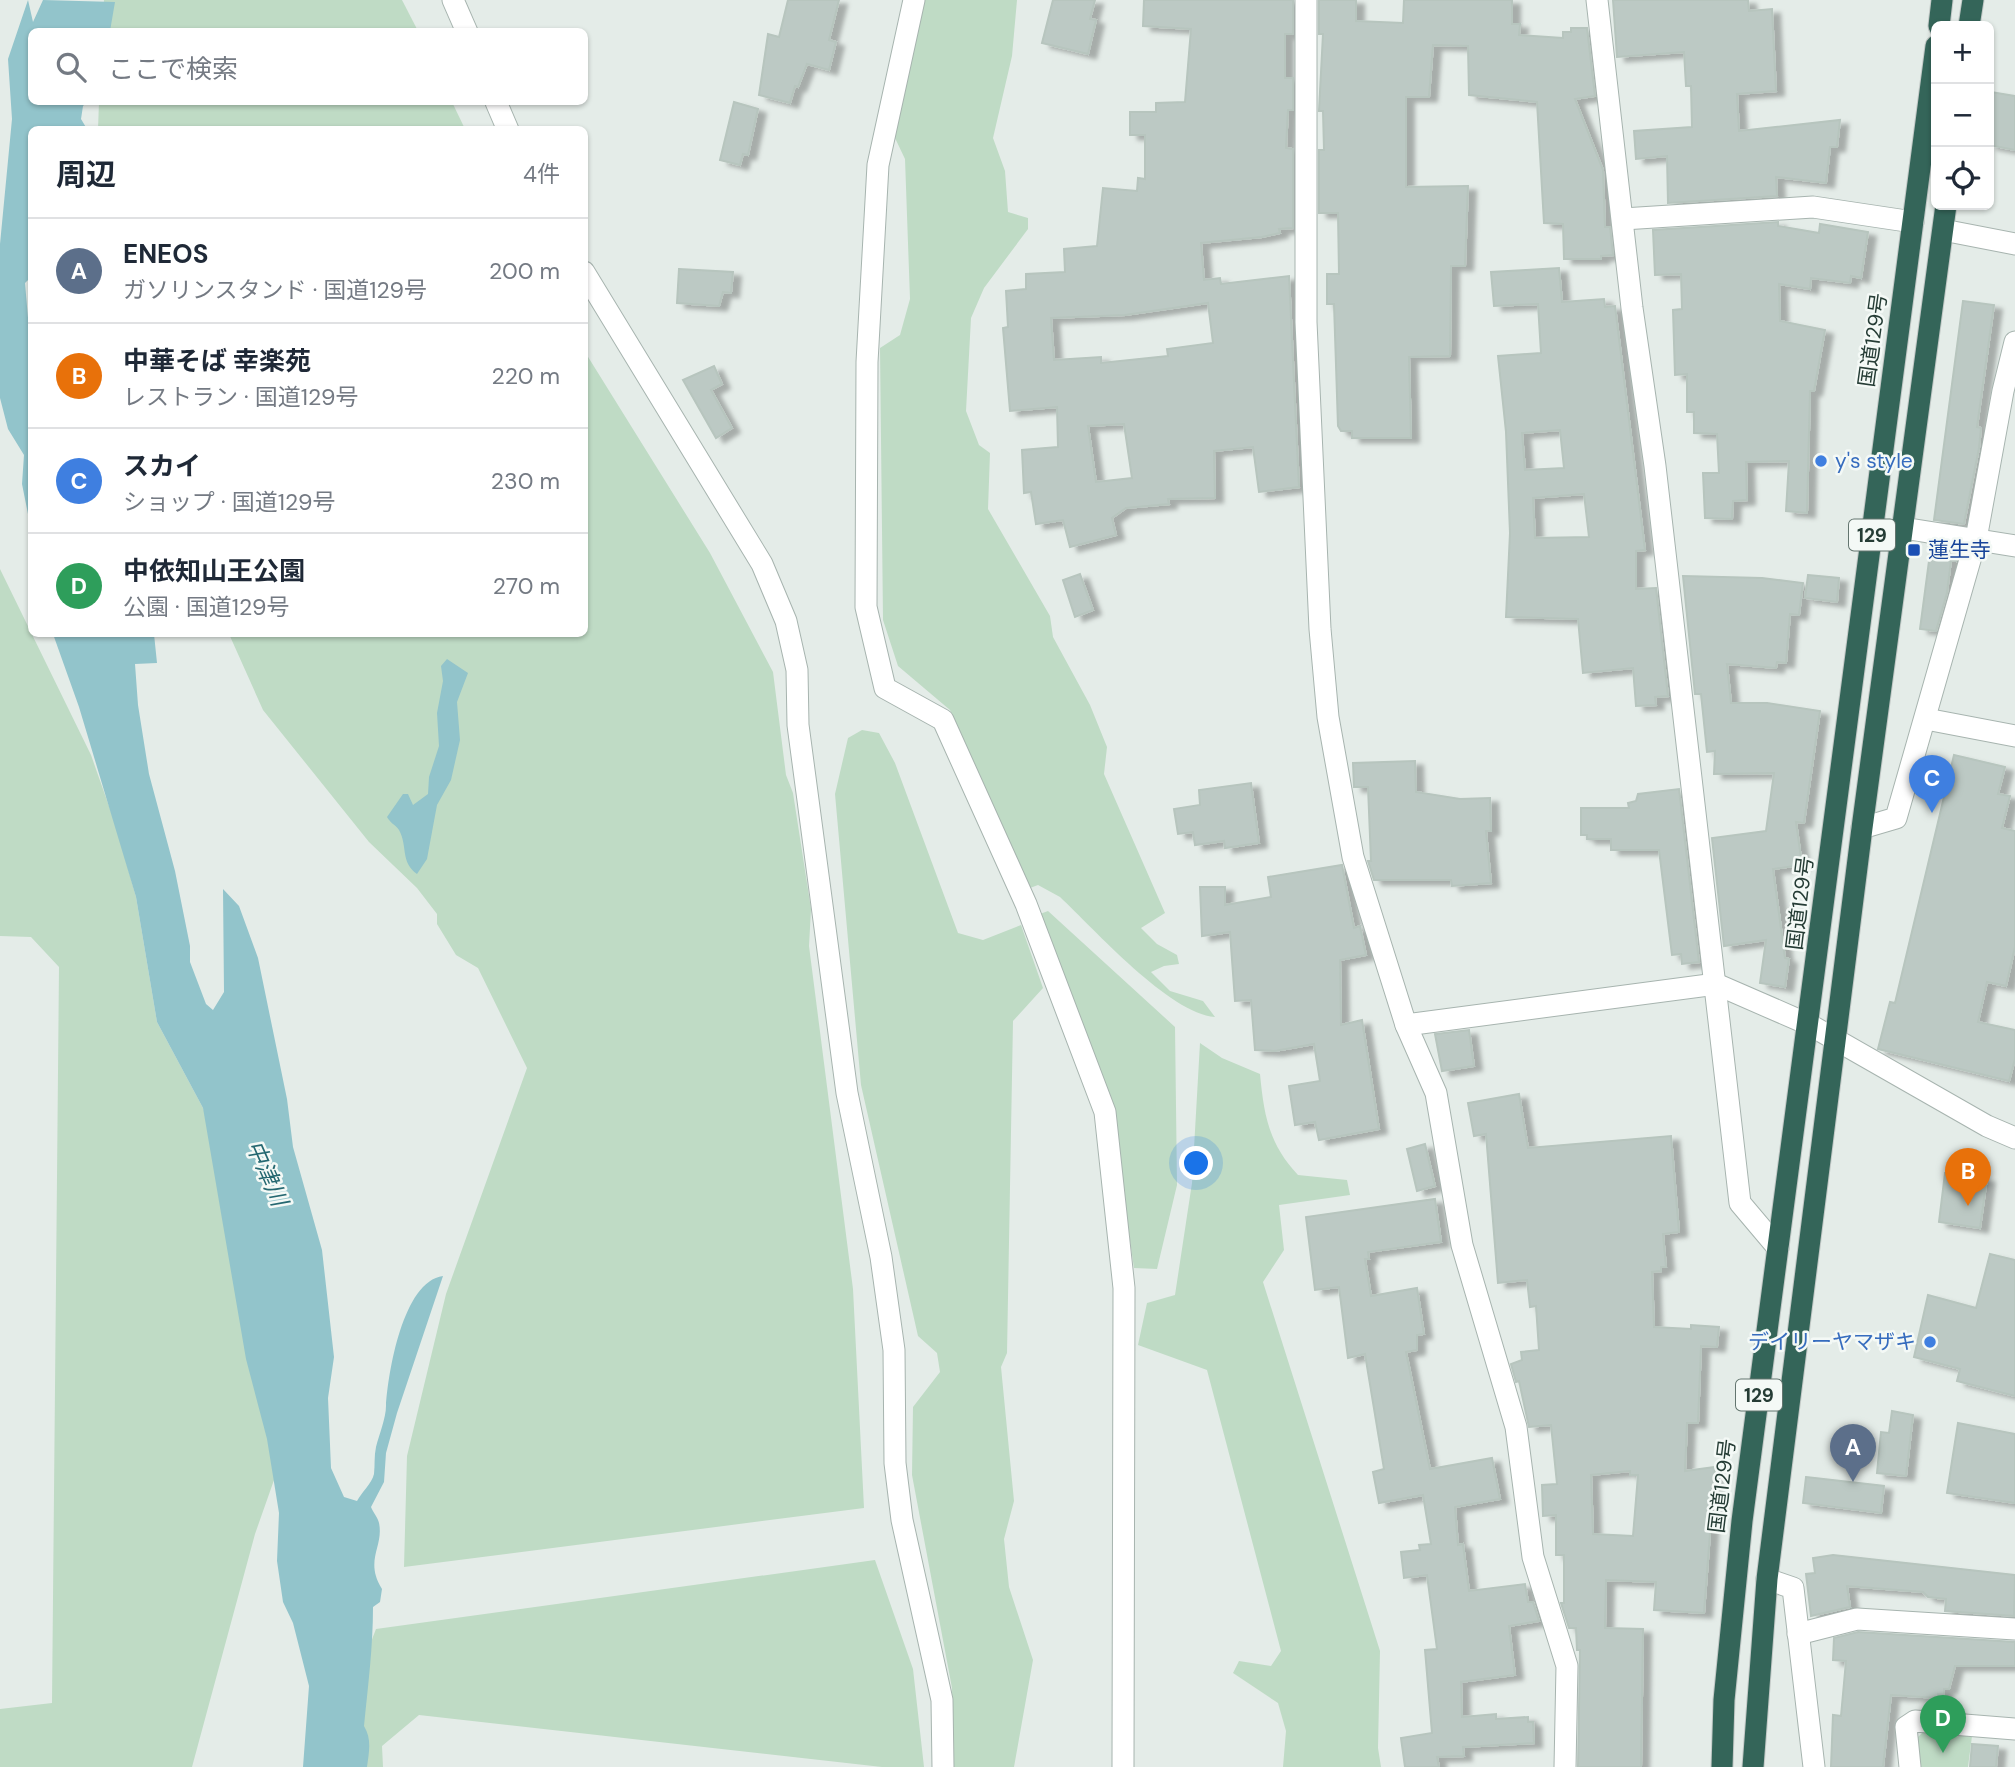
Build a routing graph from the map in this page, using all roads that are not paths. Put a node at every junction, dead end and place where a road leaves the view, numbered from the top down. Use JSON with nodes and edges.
{"nodes":[{"id":1,"x":453,"y":0,"type":"edge"},
{"id":2,"x":914,"y":0,"type":"edge"},
{"id":3,"x":1306,"y":0,"type":"edge"},
{"id":4,"x":1597,"y":0,"type":"edge"},
{"id":5,"x":1942,"y":0,"type":"edge"},
{"id":6,"x":1973,"y":0,"type":"edge"},
{"id":7,"x":1940,"y":21,"type":"edge"},
{"id":8,"x":1970,"y":21,"type":"edge"},
{"id":9,"x":465,"y":28,"type":"edge"},
{"id":10,"x":1931,"y":84,"type":"edge"},
{"id":11,"x":497,"y":105,"type":"edge"},
{"id":12,"x":506,"y":126,"type":"edge"},
{"id":13,"x":1945,"y":210,"type":"edge"},
{"id":14,"x":1623,"y":219,"type":"junction"},
{"id":15,"x":1913,"y":222,"type":"junction"},
{"id":16,"x":1943,"y":230,"type":"junction"},
{"id":17,"x":2015,"y":244,"type":"edge"},
{"id":18,"x":588,"y":279,"type":"edge"},
{"id":19,"x":2015,"y":342,"type":"edge"},
{"id":20,"x":1903,"y":528,"type":"junction"},
{"id":21,"x":1976,"y":539,"type":"junction"},
{"id":22,"x":2015,"y":546,"type":"edge"},
{"id":23,"x":1926,"y":719,"type":"junction"},
{"id":24,"x":2015,"y":736,"type":"edge"},
{"id":25,"x":1862,"y":828,"type":"junction"},
{"id":26,"x":1716,"y":984,"type":"junction"},
{"id":27,"x":1406,"y":1025,"type":"junction"},
{"id":28,"x":1810,"y":1025,"type":"junction"},
{"id":29,"x":1836,"y":1041,"type":"junction"},
{"id":30,"x":2015,"y":1138,"type":"edge"},
{"id":31,"x":1777,"y":1248,"type":"junction"},
{"id":32,"x":1767,"y":1579,"type":"junction"},
{"id":33,"x":2015,"y":1629,"type":"edge"},
{"id":34,"x":1798,"y":1634,"type":"junction"},
{"id":35,"x":2015,"y":1729,"type":"edge"},
{"id":36,"x":943,"y":1767,"type":"edge"},
{"id":37,"x":1123,"y":1767,"type":"edge"},
{"id":38,"x":1565,"y":1767,"type":"edge"},
{"id":39,"x":1722,"y":1767,"type":"edge"},
{"id":40,"x":1753,"y":1767,"type":"edge"},
{"id":41,"x":1814,"y":1767,"type":"edge"},
{"id":42,"x":1910,"y":1767,"type":"edge"}],
"edges":[{"from":1,"to":9,"type":"street"},
{"from":2,"to":37,"type":"street"},
{"from":3,"to":27,"type":"street"},
{"from":4,"to":14,"type":"street"},
{"from":5,"to":7,"type":"highway"},
{"from":6,"to":8,"type":"highway"},
{"from":10,"to":15,"type":"highway","name":"国道129号","number":"129"},
{"from":11,"to":12,"type":"street"},
{"from":13,"to":16,"type":"highway","number":"129"},
{"from":14,"to":15,"type":"street"},
{"from":14,"to":26,"type":"street"},
{"from":15,"to":28,"type":"highway","name":"国道129号","number":"129"},
{"from":16,"to":17,"type":"street"},
{"from":16,"to":20,"type":"highway","number":"129"},
{"from":18,"to":36,"type":"street"},
{"from":19,"to":21,"type":"street"},
{"from":20,"to":21,"type":"street"},
{"from":20,"to":25,"type":"highway","number":"129"},
{"from":21,"to":22,"type":"street"},
{"from":21,"to":23,"type":"street"},
{"from":23,"to":24,"type":"street"},
{"from":23,"to":25,"type":"street"},
{"from":25,"to":29,"type":"highway","number":"129"},
{"from":26,"to":27,"type":"street"},
{"from":26,"to":28,"type":"street"},
{"from":26,"to":31,"type":"street"},
{"from":27,"to":38,"type":"street"},
{"from":28,"to":29,"type":"street"},
{"from":28,"to":31,"type":"highway","name":"国道129号","number":"129"},
{"from":29,"to":30,"type":"street"},
{"from":29,"to":32,"type":"highway","number":"129"},
{"from":31,"to":39,"type":"highway","name":"国道129号","number":"129"},
{"from":32,"to":34,"type":"street"},
{"from":32,"to":40,"type":"highway","number":"129"},
{"from":33,"to":34,"type":"street"},
{"from":34,"to":41,"type":"street"},
{"from":35,"to":42,"type":"street"}]}
